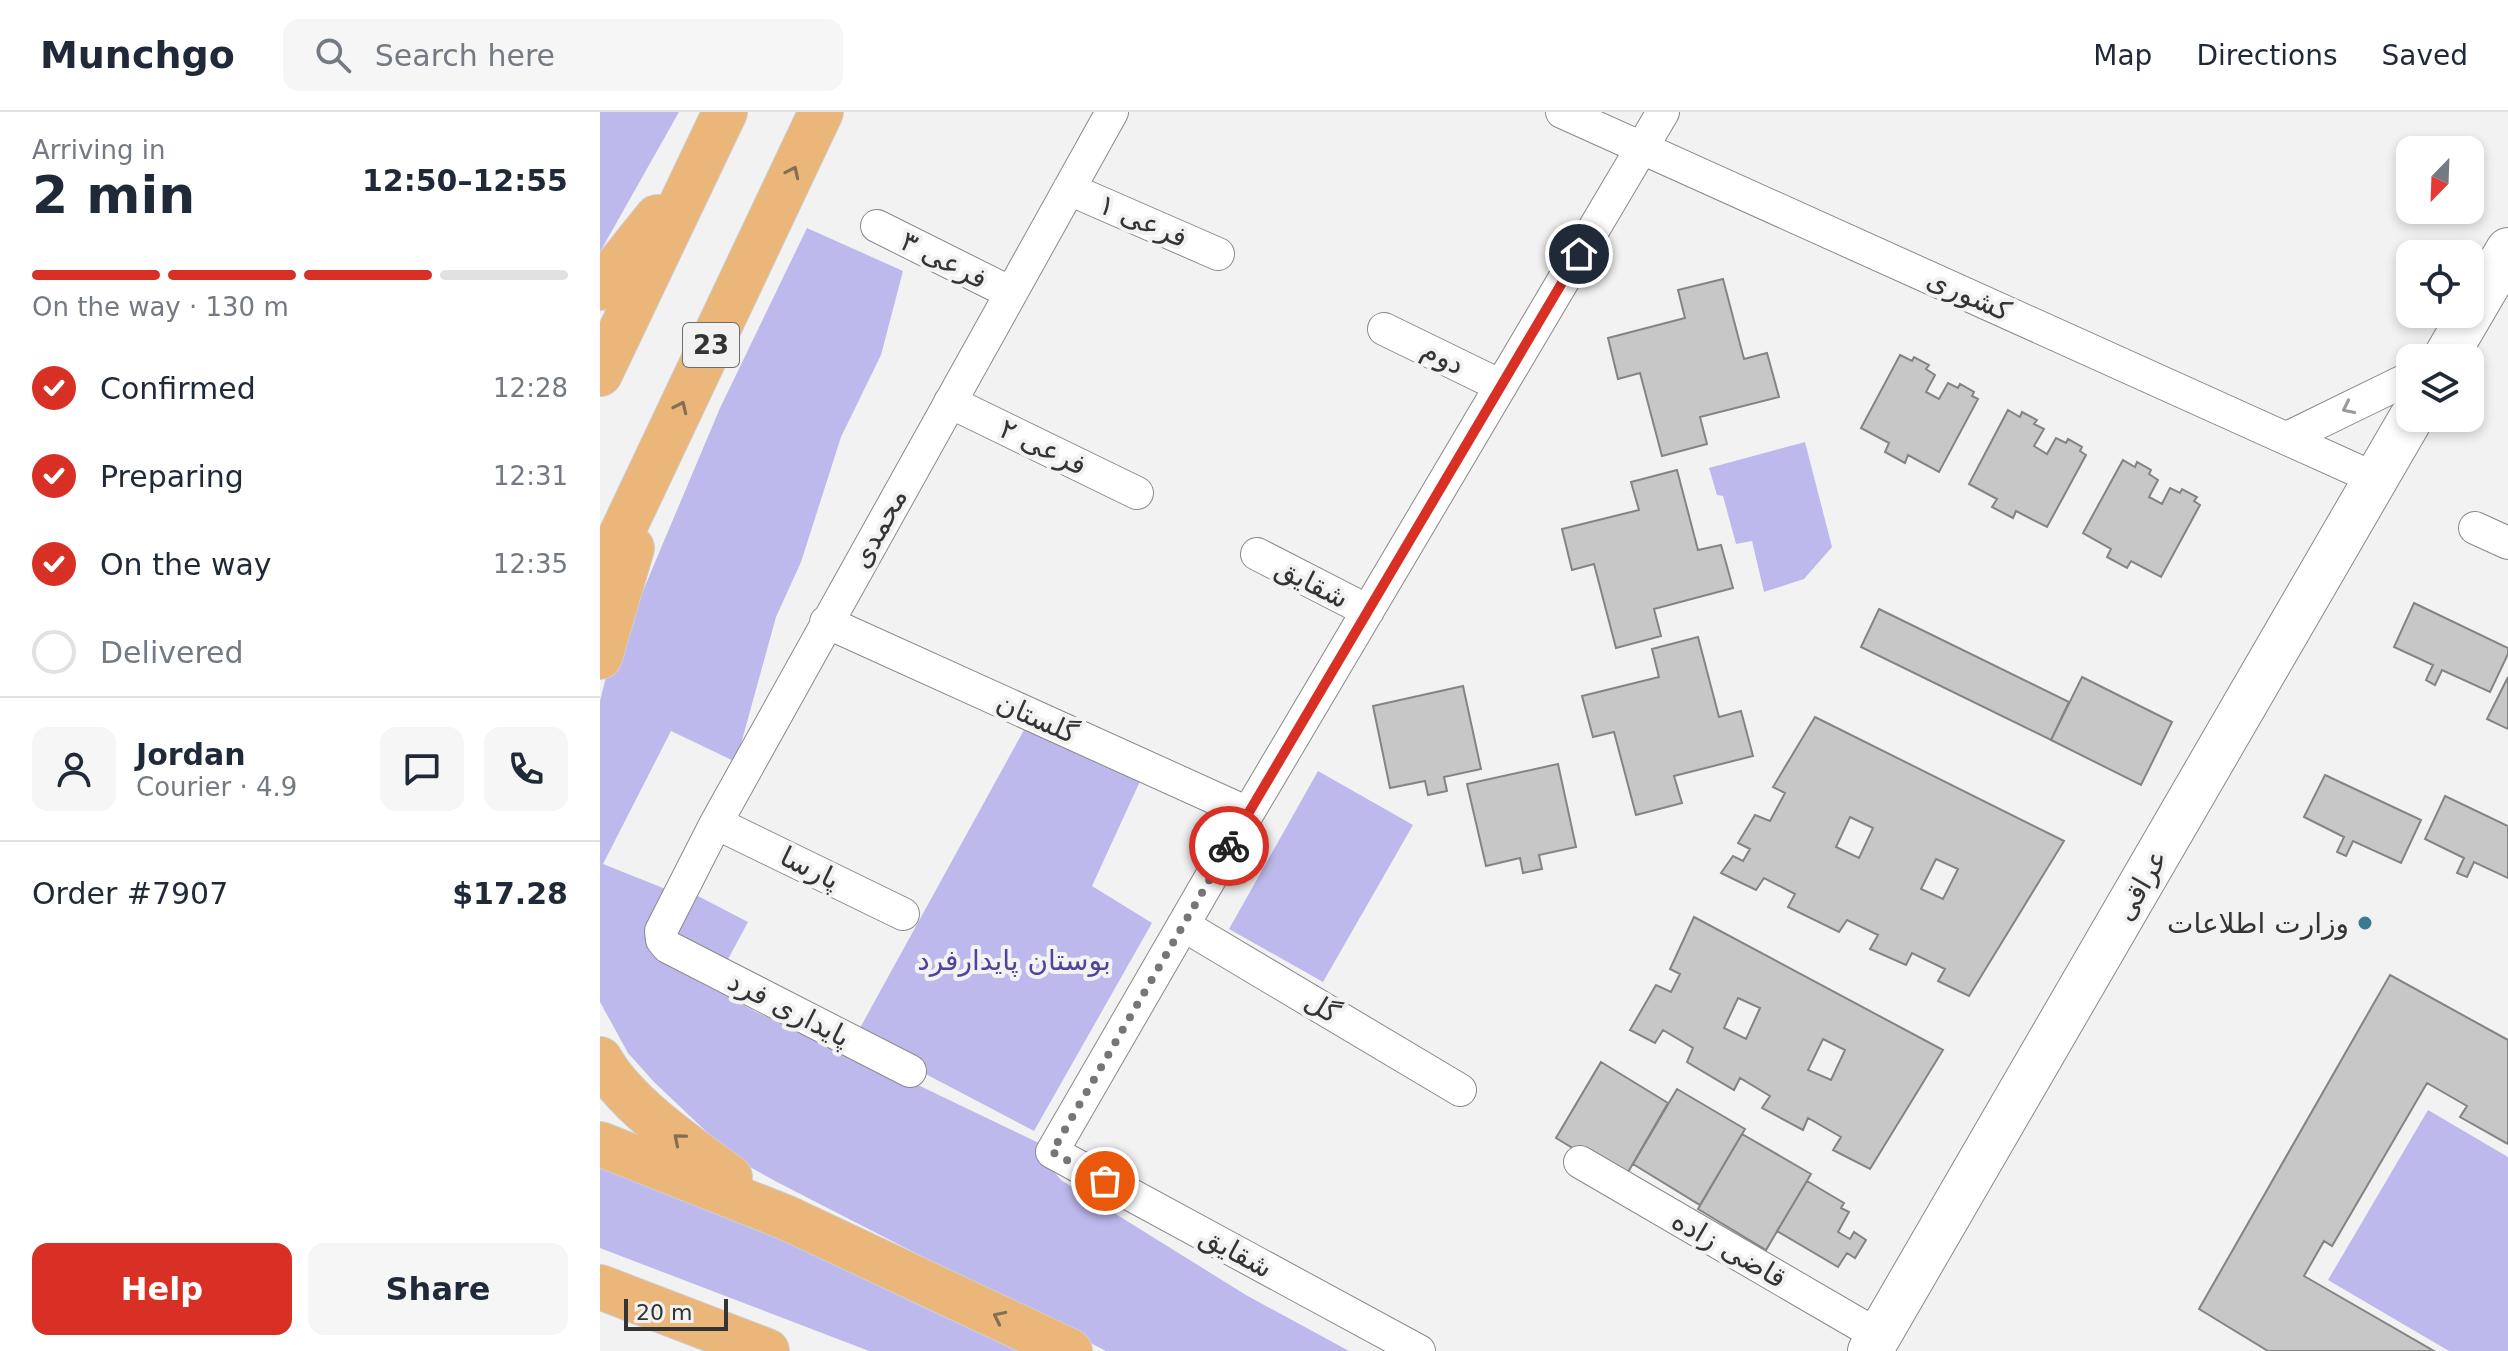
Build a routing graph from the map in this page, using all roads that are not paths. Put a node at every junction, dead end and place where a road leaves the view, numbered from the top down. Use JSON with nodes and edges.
{"nodes":[{"id":1,"x":725,"y":112,"type":"edge"},
{"id":2,"x":821,"y":112,"type":"edge"},
{"id":3,"x":1112,"y":112,"type":"edge"},
{"id":4,"x":1562,"y":112,"type":"edge"},
{"id":5,"x":1663,"y":112,"type":"edge"},
{"id":6,"x":1641,"y":149,"type":"junction"},
{"id":7,"x":706,"y":155,"type":"junction"},
{"id":8,"x":1069,"y":189,"type":"junction"},
{"id":9,"x":877,"y":226,"type":"dead end"},
{"id":10,"x":2508,"y":250,"type":"edge"},
{"id":11,"x":1218,"y":254,"type":"dead end"},
{"id":12,"x":600,"y":288,"type":"edge"},
{"id":13,"x":1011,"y":293,"type":"junction"},
{"id":14,"x":600,"y":319,"type":"edge"},
{"id":15,"x":1384,"y":329,"type":"dead end"},
{"id":16,"x":2453,"y":344,"type":"edge"},
{"id":17,"x":600,"y":374,"type":"edge"},
{"id":18,"x":2396,"y":385,"type":"edge"},
{"id":19,"x":1501,"y":386,"type":"junction"},
{"id":20,"x":950,"y":402,"type":"junction"},
{"id":21,"x":2403,"y":432,"type":"edge"},
{"id":22,"x":2287,"y":438,"type":"junction"},
{"id":23,"x":659,"y":455,"type":"junction"},
{"id":24,"x":2376,"y":479,"type":"junction"},
{"id":25,"x":1137,"y":493,"type":"dead end"},
{"id":26,"x":2475,"y":528,"type":"dead end"},
{"id":27,"x":2508,"y":543,"type":"edge"},
{"id":28,"x":1257,"y":554,"type":"dead end"},
{"id":29,"x":600,"y":579,"type":"edge"},
{"id":30,"x":1368,"y":611,"type":"junction"},
{"id":31,"x":826,"y":622,"type":"junction"},
{"id":32,"x":600,"y":657,"type":"edge"},
{"id":33,"x":1248,"y":813,"type":"junction"},
{"id":34,"x":716,"y":823,"type":"junction"},
{"id":35,"x":903,"y":914,"type":"dead end"},
{"id":36,"x":1183,"y":925,"type":"junction"},
{"id":37,"x":668,"y":947,"type":"joint"},
{"id":38,"x":600,"y":1059,"type":"edge"},
{"id":39,"x":910,"y":1071,"type":"dead end"},
{"id":40,"x":1460,"y":1090,"type":"dead end"},
{"id":41,"x":600,"y":1144,"type":"edge"},
{"id":42,"x":1580,"y":1162,"type":"dead end"},
{"id":43,"x":787,"y":1218,"type":"junction"},
{"id":44,"x":600,"y":1287,"type":"edge"},
{"id":45,"x":1875,"y":1344,"type":"edge"},
{"id":46,"x":767,"y":1351,"type":"edge"},
{"id":47,"x":1070,"y":1351,"type":"edge"},
{"id":48,"x":1419,"y":1351,"type":"edge"}],
"edges":[{"from":1,"to":7,"type":"highway"},
{"from":23,"to":2,"type":"highway","number":"23","one_way":true},
{"from":3,"to":8,"type":"street","name":"محمدی"},
{"from":4,"to":6,"type":"street","name":"کشوری"},
{"from":5,"to":6,"type":"street"},
{"from":6,"to":19,"type":"street"},
{"from":6,"to":22,"type":"street","name":"کشوری"},
{"from":7,"to":12,"type":"highway"},
{"from":7,"to":14,"type":"highway"},
{"from":7,"to":17,"type":"highway"},
{"from":8,"to":11,"type":"street","name":"فرعی ۱"},
{"from":8,"to":13,"type":"street","name":"محمدی"},
{"from":9,"to":13,"type":"street","name":"فرعی ۳"},
{"from":10,"to":16,"type":"main road"},
{"from":13,"to":20,"type":"street","name":"محمدی"},
{"from":15,"to":19,"type":"street","name":"دوم"},
{"from":18,"to":22,"type":"street","one_way":true},
{"from":19,"to":30,"type":"street"},
{"from":20,"to":25,"type":"street","name":"فرعی ۲"},
{"from":20,"to":31,"type":"street","name":"محمدی"},
{"from":21,"to":24,"type":"main road","name":"عراقی"},
{"from":22,"to":24,"type":"street","name":"کشوری"},
{"from":23,"to":29,"type":"highway","number":"23"},
{"from":23,"to":32,"type":"highway"},
{"from":24,"to":45,"type":"main road","name":"عراقی"},
{"from":26,"to":27,"type":"street"},
{"from":28,"to":30,"type":"street","name":"شقایق"},
{"from":30,"to":33,"type":"street"},
{"from":31,"to":33,"type":"street","name":"گلستان"},
{"from":31,"to":34,"type":"street","name":"محمدی"},
{"from":33,"to":36,"type":"street"},
{"from":34,"to":35,"type":"street","name":"پارسا"},
{"from":34,"to":37,"type":"street","name":"محمدی"},
{"from":36,"to":40,"type":"street","name":"گل"},
{"from":36,"to":48,"type":"street","name":"شقایق"},
{"from":37,"to":39,"type":"street","name":"پایداری فرد"},
{"from":43,"to":38,"type":"highway","one_way":true},
{"from":41,"to":43,"type":"highway"},
{"from":42,"to":45,"type":"street","name":"قاضی زاده"},
{"from":47,"to":43,"type":"highway","one_way":true},
{"from":44,"to":46,"type":"highway"}]}
